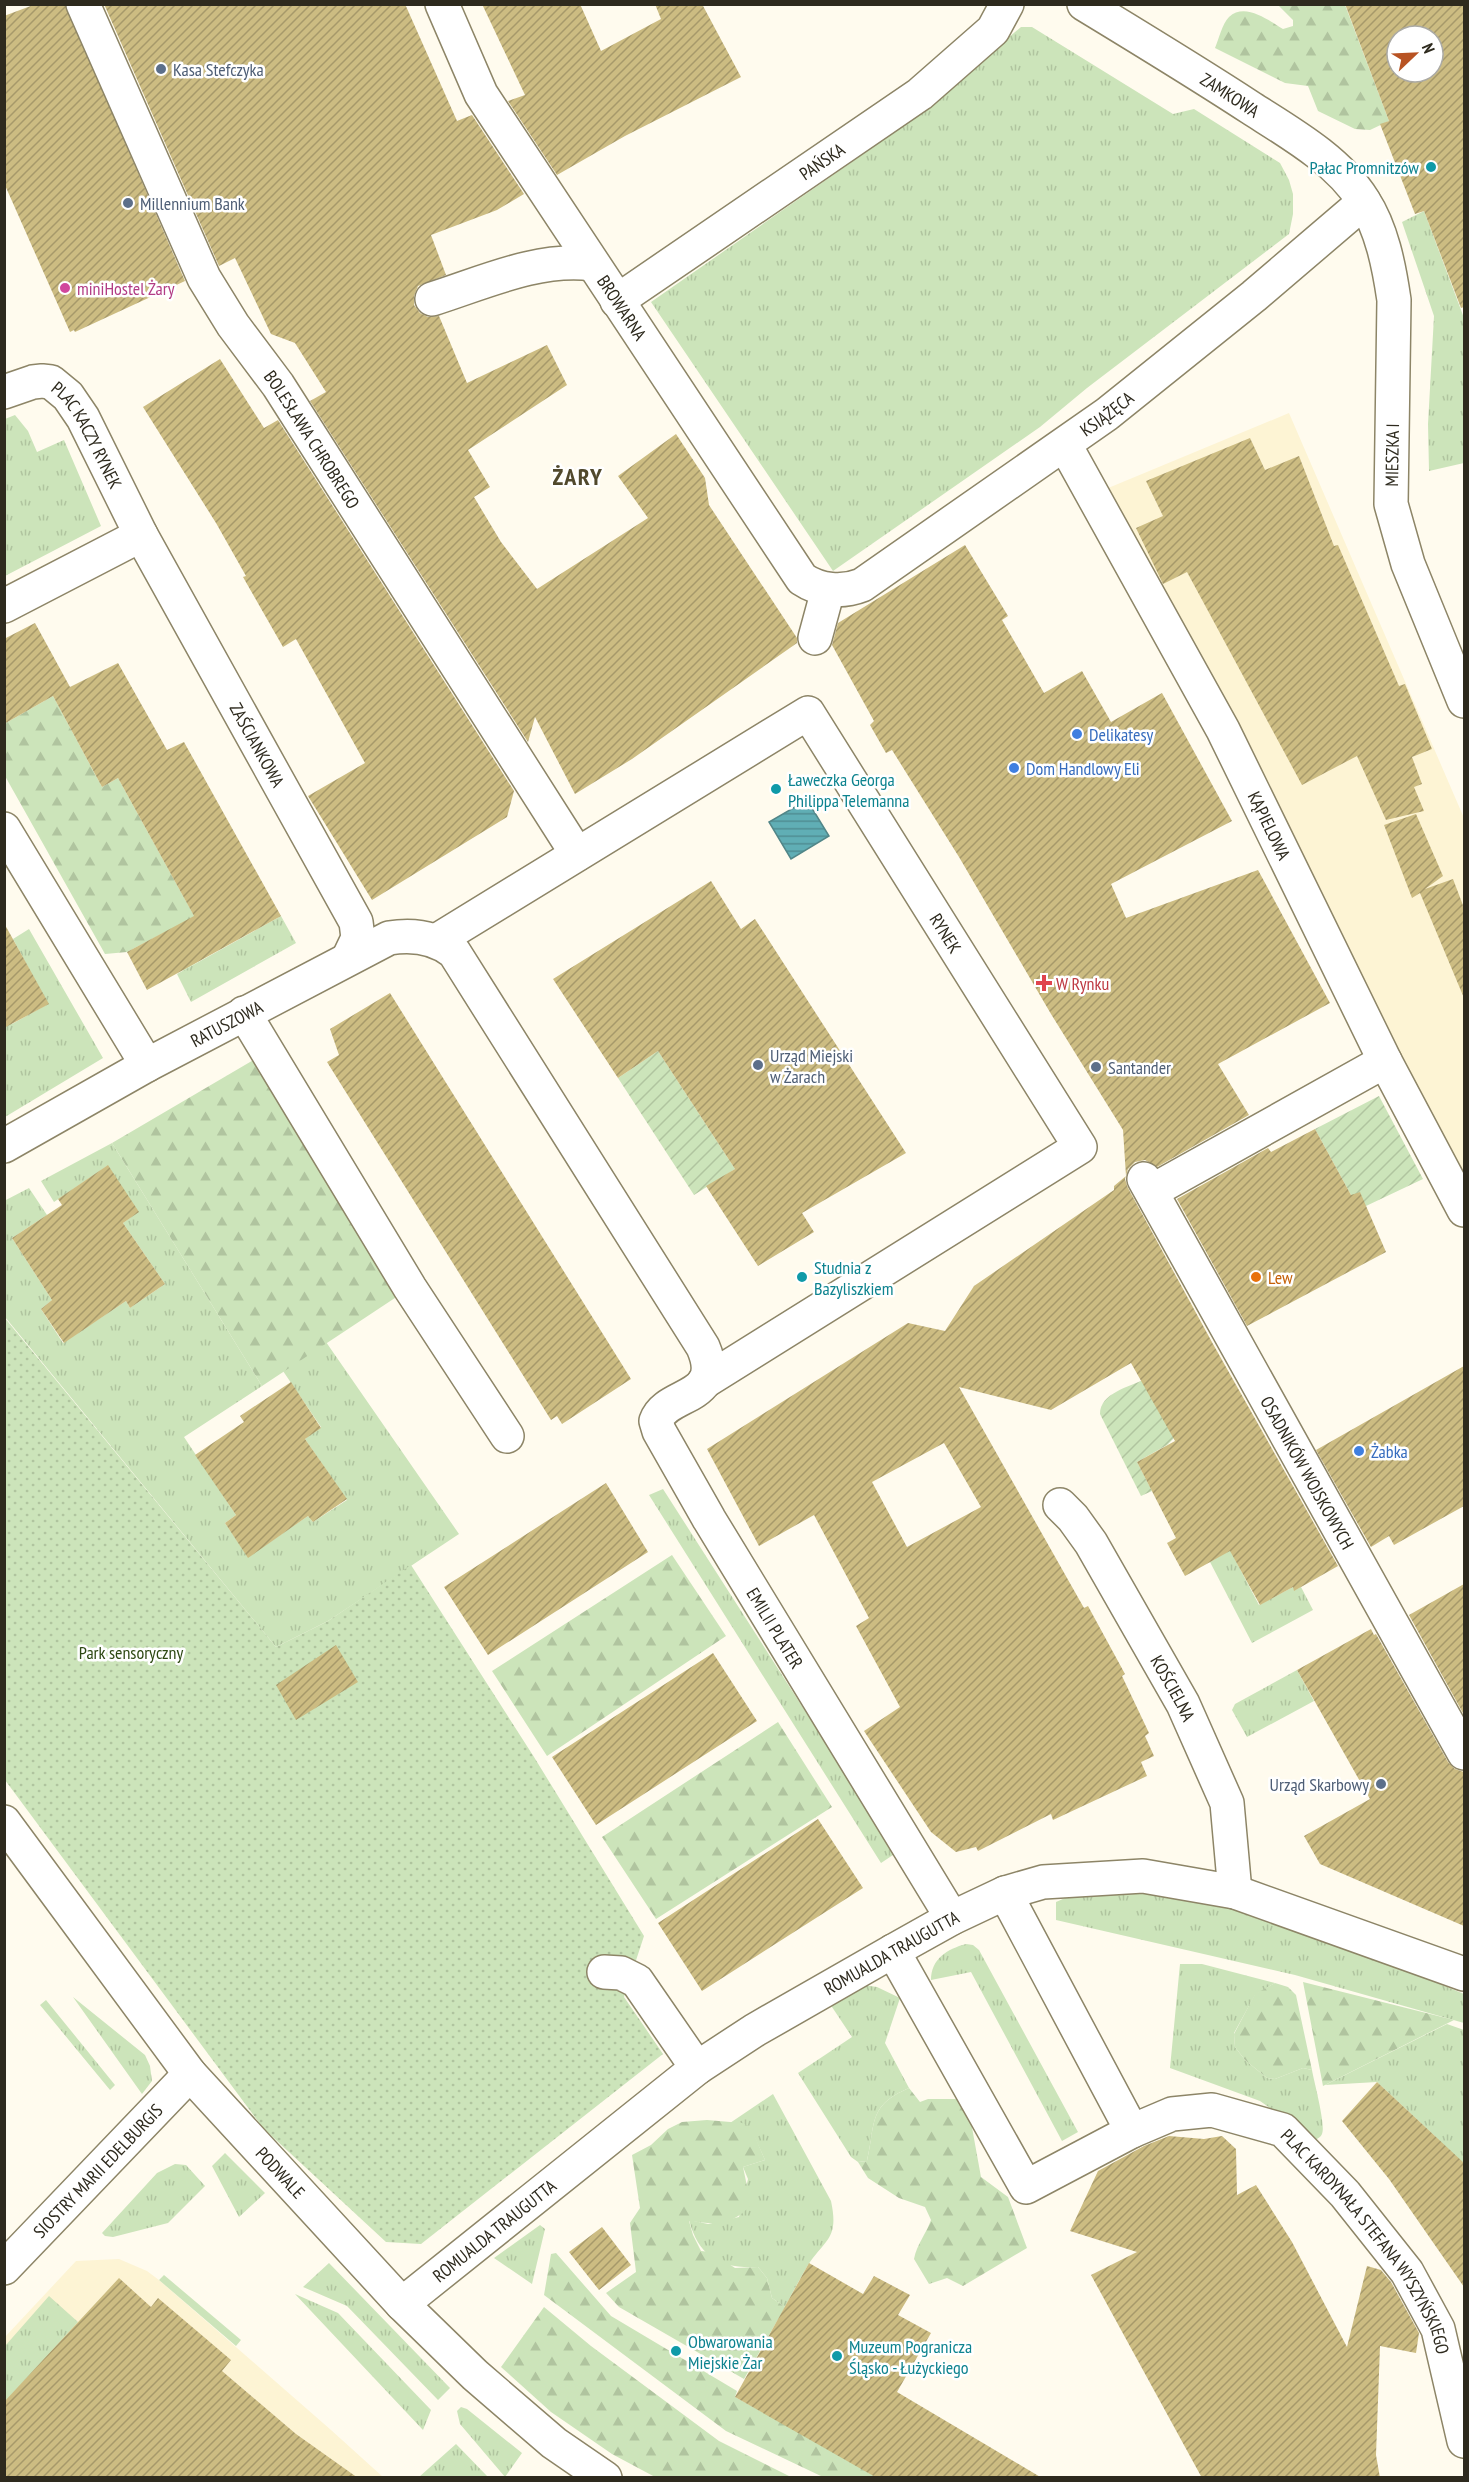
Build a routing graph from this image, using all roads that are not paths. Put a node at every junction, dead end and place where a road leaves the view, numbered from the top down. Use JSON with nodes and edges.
{"nodes":[{"id":1,"x":83,"y":4,"type":"edge"},
{"id":2,"x":442,"y":4,"type":"edge"},
{"id":3,"x":1007,"y":4,"type":"edge"},
{"id":4,"x":1084,"y":4,"type":"edge"},
{"id":5,"x":1364,"y":202,"type":"junction"},
{"id":6,"x":592,"y":264,"type":"junction"},
{"id":7,"x":432,"y":299,"type":"dead end"},
{"id":8,"x":617,"y":301,"type":"junction"},
{"id":9,"x":4,"y":392,"type":"edge"},
{"id":10,"x":1065,"y":445,"type":"junction"},
{"id":11,"x":141,"y":535,"type":"junction"},
{"id":12,"x":828,"y":590,"type":"junction"},
{"id":13,"x":4,"y":606,"type":"edge"},
{"id":14,"x":815,"y":639,"type":"dead end"},
{"id":15,"x":1464,"y":701,"type":"edge"},
{"id":16,"x":4,"y":829,"type":"edge"},
{"id":17,"x":578,"y":854,"type":"junction"},
{"id":18,"x":445,"y":946,"type":"junction"},
{"id":19,"x":349,"y":957,"type":"junction"},
{"id":20,"x":243,"y":1013,"type":"junction"},
{"id":21,"x":1384,"y":1061,"type":"junction"},
{"id":22,"x":147,"y":1065,"type":"junction"},
{"id":23,"x":4,"y":1146,"type":"edge"},
{"id":24,"x":1464,"y":1210,"type":"edge"},
{"id":25,"x":704,"y":1382,"type":"junction"},
{"id":26,"x":507,"y":1436,"type":"dead end"},
{"id":27,"x":1060,"y":1505,"type":"dead end"},
{"id":28,"x":1464,"y":1753,"type":"edge"},
{"id":29,"x":4,"y":1822,"type":"edge"},
{"id":30,"x":1235,"y":1892,"type":"junction"},
{"id":31,"x":1005,"y":1893,"type":"junction"},
{"id":32,"x":952,"y":1918,"type":"junction"},
{"id":33,"x":893,"y":1951,"type":"junction"},
{"id":34,"x":604,"y":1972,"type":"dead end"},
{"id":35,"x":1464,"y":1974,"type":"edge"},
{"id":36,"x":697,"y":2068,"type":"junction"},
{"id":37,"x":190,"y":2074,"type":"junction"},
{"id":38,"x":1132,"y":2131,"type":"junction"},
{"id":39,"x":4,"y":2268,"type":"edge"},
{"id":40,"x":402,"y":2304,"type":"junction"},
{"id":41,"x":1464,"y":2441,"type":"edge"},
{"id":42,"x":605,"y":2478,"type":"edge"}],
"edges":[{"from":1,"to":17,"type":"street","name":"BOLESŁAWA CHROBREGO"},
{"from":2,"to":6,"type":"street","name":"BROWARNA"},
{"from":3,"to":8,"type":"street","name":"PAŃSKA"},
{"from":4,"to":5,"type":"street","name":"ZAMKOWA"},
{"from":5,"to":10,"type":"street","name":"KSIĄŻĘCA"},
{"from":5,"to":15,"type":"street","name":"MIESZKA I"},
{"from":6,"to":7,"type":"street"},
{"from":6,"to":8,"type":"street","name":"BROWARNA"},
{"from":8,"to":12,"type":"street","name":"BROWARNA"},
{"from":9,"to":11,"type":"street","name":"PLAC KACZY RYNEK"},
{"from":10,"to":12,"type":"street","name":"KSIĄŻĘCA"},
{"from":10,"to":21,"type":"street","name":"KĄPIELOWA"},
{"from":11,"to":13,"type":"street"},
{"from":11,"to":19,"type":"street","name":"ZAŚCIANKOWA"},
{"from":12,"to":14,"type":"street"},
{"from":16,"to":22,"type":"street"},
{"from":17,"to":18,"type":"street","name":"RYNEK"},
{"from":17,"to":25,"type":"street","name":"RYNEK"},
{"from":18,"to":19,"type":"street","name":"RATUSZOWA"},
{"from":18,"to":25,"type":"street"},
{"from":19,"to":20,"type":"street","name":"RATUSZOWA"},
{"from":20,"to":22,"type":"street","name":"RATUSZOWA"},
{"from":20,"to":26,"type":"street"},
{"from":21,"to":24,"type":"street","name":"KĄPIELOWA"},
{"from":21,"to":28,"type":"street","name":"OSADNIKÓW WOJSKOWYCH"},
{"from":22,"to":23,"type":"street","name":"RATUSZOWA"},
{"from":25,"to":32,"type":"street","name":"EMILII PLATER"},
{"from":27,"to":30,"type":"street","name":"KOŚCIELNA"},
{"from":29,"to":37,"type":"street","name":"PODWALE"},
{"from":30,"to":31,"type":"street","name":"ROMUALDA TRAUGUTTA"},
{"from":30,"to":35,"type":"street","name":"ROMUALDA TRAUGUTTA"},
{"from":31,"to":32,"type":"street","name":"ROMUALDA TRAUGUTTA"},
{"from":31,"to":38,"type":"street"},
{"from":32,"to":33,"type":"street","name":"ROMUALDA TRAUGUTTA"},
{"from":33,"to":36,"type":"street","name":"ROMUALDA TRAUGUTTA"},
{"from":33,"to":38,"type":"street","name":"PLAC KARDYNAŁA STEFANA WYSZYŃSKIEGO"},
{"from":34,"to":36,"type":"street"},
{"from":36,"to":40,"type":"street","name":"ROMUALDA TRAUGUTTA"},
{"from":37,"to":39,"type":"street","name":"SIOSTRY MARII EDELBURGIS"},
{"from":37,"to":40,"type":"street","name":"PODWALE"},
{"from":38,"to":41,"type":"street","name":"PLAC KARDYNAŁA STEFANA WYSZYŃSKIEGO"},
{"from":40,"to":42,"type":"street","name":"PODWALE"}]}
